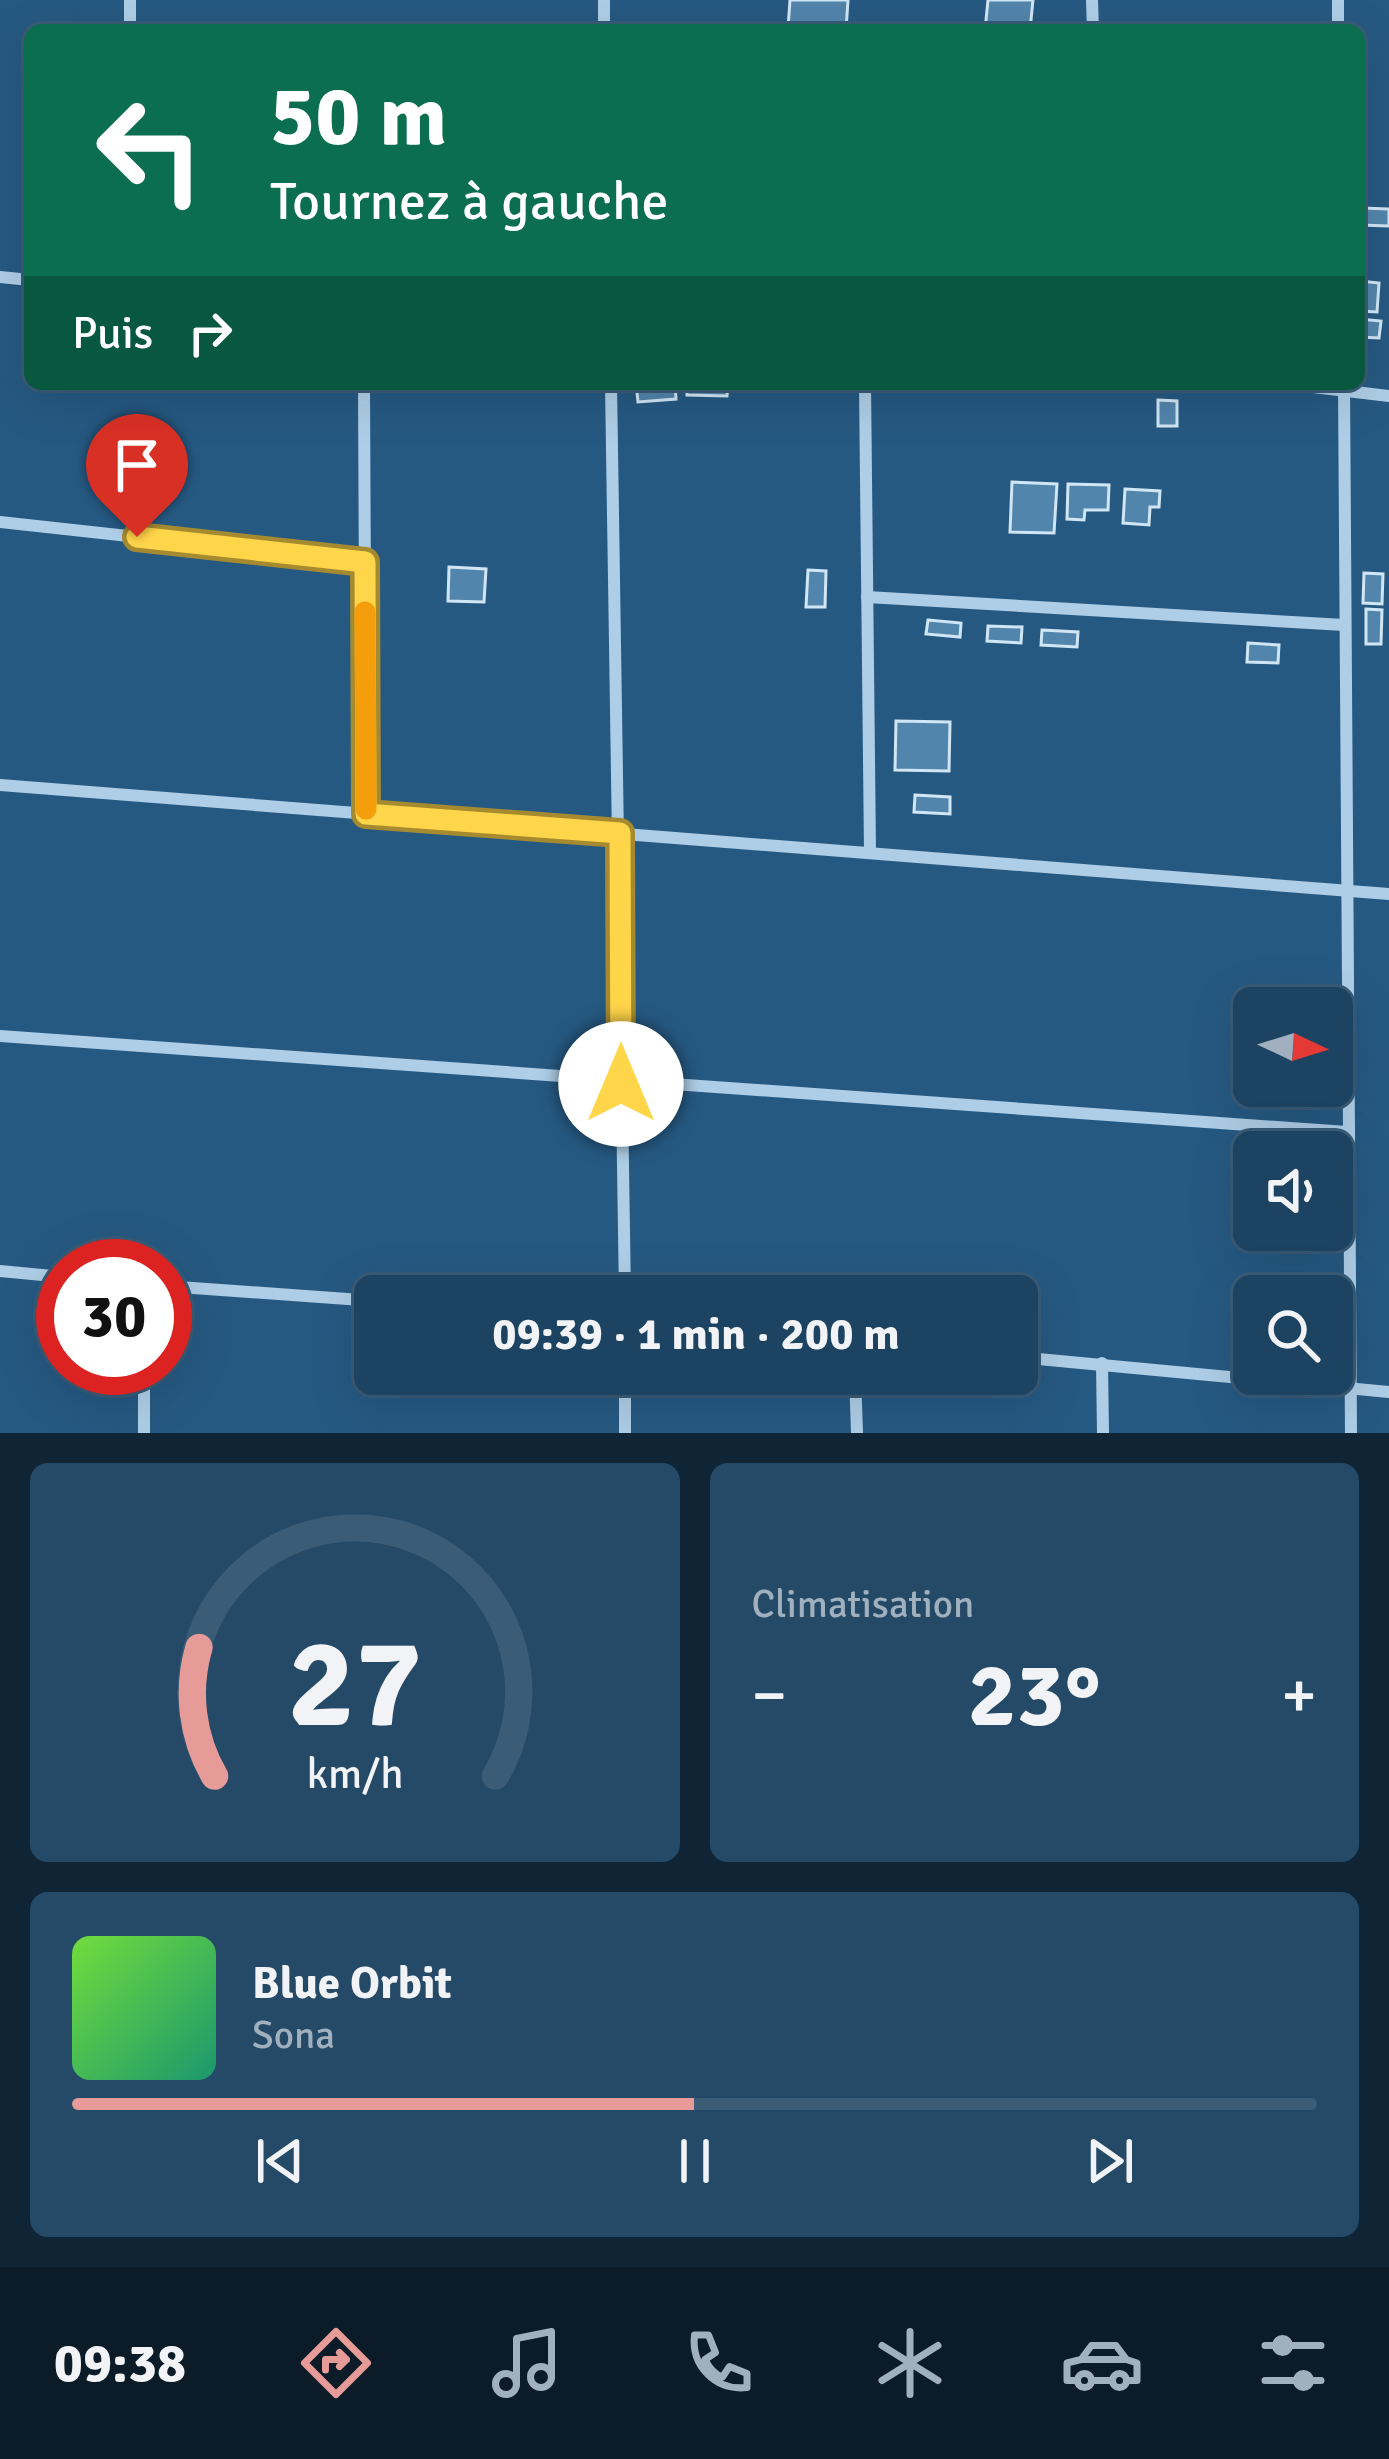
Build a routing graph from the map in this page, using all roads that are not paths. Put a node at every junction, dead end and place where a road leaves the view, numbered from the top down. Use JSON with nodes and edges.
{"nodes":[{"id":1,"x":364,"y":390,"type":"edge"},
{"id":2,"x":611,"y":390,"type":"edge"},
{"id":3,"x":865,"y":390,"type":"edge"},
{"id":4,"x":1344,"y":390,"type":"edge"},
{"id":5,"x":1350,"y":390,"type":"edge"},
{"id":6,"x":1389,"y":396,"type":"edge"},
{"id":7,"x":0,"y":522,"type":"edge"},
{"id":8,"x":365,"y":562,"type":"junction"},
{"id":9,"x":867,"y":596,"type":"junction"},
{"id":10,"x":1344,"y":625,"type":"junction"},
{"id":11,"x":0,"y":785,"type":"edge"},
{"id":12,"x":366,"y":814,"type":"junction"},
{"id":13,"x":620,"y":833,"type":"junction"},
{"id":14,"x":870,"y":853,"type":"junction"},
{"id":15,"x":1345,"y":890,"type":"junction"},
{"id":16,"x":1389,"y":894,"type":"edge"},
{"id":17,"x":0,"y":1036,"type":"edge"},
{"id":18,"x":621,"y":1084,"type":"junction"},
{"id":19,"x":1332,"y":1131,"type":"edge"},
{"id":20,"x":1347,"y":1131,"type":"edge"},
{"id":21,"x":0,"y":1271,"type":"edge"},
{"id":22,"x":36,"y":1274,"type":"edge"},
{"id":23,"x":625,"y":1275,"type":"edge"},
{"id":24,"x":192,"y":1288,"type":"edge"},
{"id":25,"x":354,"y":1300,"type":"edge"},
{"id":26,"x":1038,"y":1358,"type":"edge"},
{"id":27,"x":1102,"y":1363,"type":"junction"},
{"id":28,"x":1233,"y":1377,"type":"edge"},
{"id":29,"x":1353,"y":1390,"type":"edge"},
{"id":30,"x":1389,"y":1392,"type":"edge"},
{"id":31,"x":144,"y":1395,"type":"edge"},
{"id":32,"x":625,"y":1395,"type":"edge"},
{"id":33,"x":856,"y":1395,"type":"edge"},
{"id":34,"x":1350,"y":1395,"type":"edge"},
{"id":35,"x":144,"y":1433,"type":"edge"},
{"id":36,"x":625,"y":1433,"type":"edge"},
{"id":37,"x":857,"y":1433,"type":"edge"},
{"id":38,"x":1103,"y":1433,"type":"edge"},
{"id":39,"x":1351,"y":1433,"type":"edge"}],
"edges":[{"from":1,"to":8,"type":"street"},
{"from":2,"to":13,"type":"street"},
{"from":3,"to":9,"type":"street"},
{"from":4,"to":10,"type":"street"},
{"from":5,"to":6,"type":"street"},
{"from":7,"to":8,"type":"street"},
{"from":8,"to":12,"type":"street"},
{"from":9,"to":10,"type":"street"},
{"from":9,"to":14,"type":"street"},
{"from":10,"to":15,"type":"street"},
{"from":11,"to":12,"type":"street"},
{"from":12,"to":13,"type":"street"},
{"from":13,"to":14,"type":"street"},
{"from":13,"to":18,"type":"street"},
{"from":14,"to":15,"type":"street"},
{"from":15,"to":16,"type":"street"},
{"from":15,"to":20,"type":"street"},
{"from":17,"to":18,"type":"street"},
{"from":18,"to":19,"type":"street"},
{"from":18,"to":23,"type":"street"},
{"from":21,"to":22,"type":"street"},
{"from":24,"to":25,"type":"street"},
{"from":26,"to":27,"type":"street"},
{"from":27,"to":28,"type":"street"},
{"from":27,"to":38,"type":"street"},
{"from":29,"to":30,"type":"street"},
{"from":31,"to":35,"type":"street"},
{"from":32,"to":36,"type":"street"},
{"from":33,"to":37,"type":"street"},
{"from":34,"to":39,"type":"street"}]}
